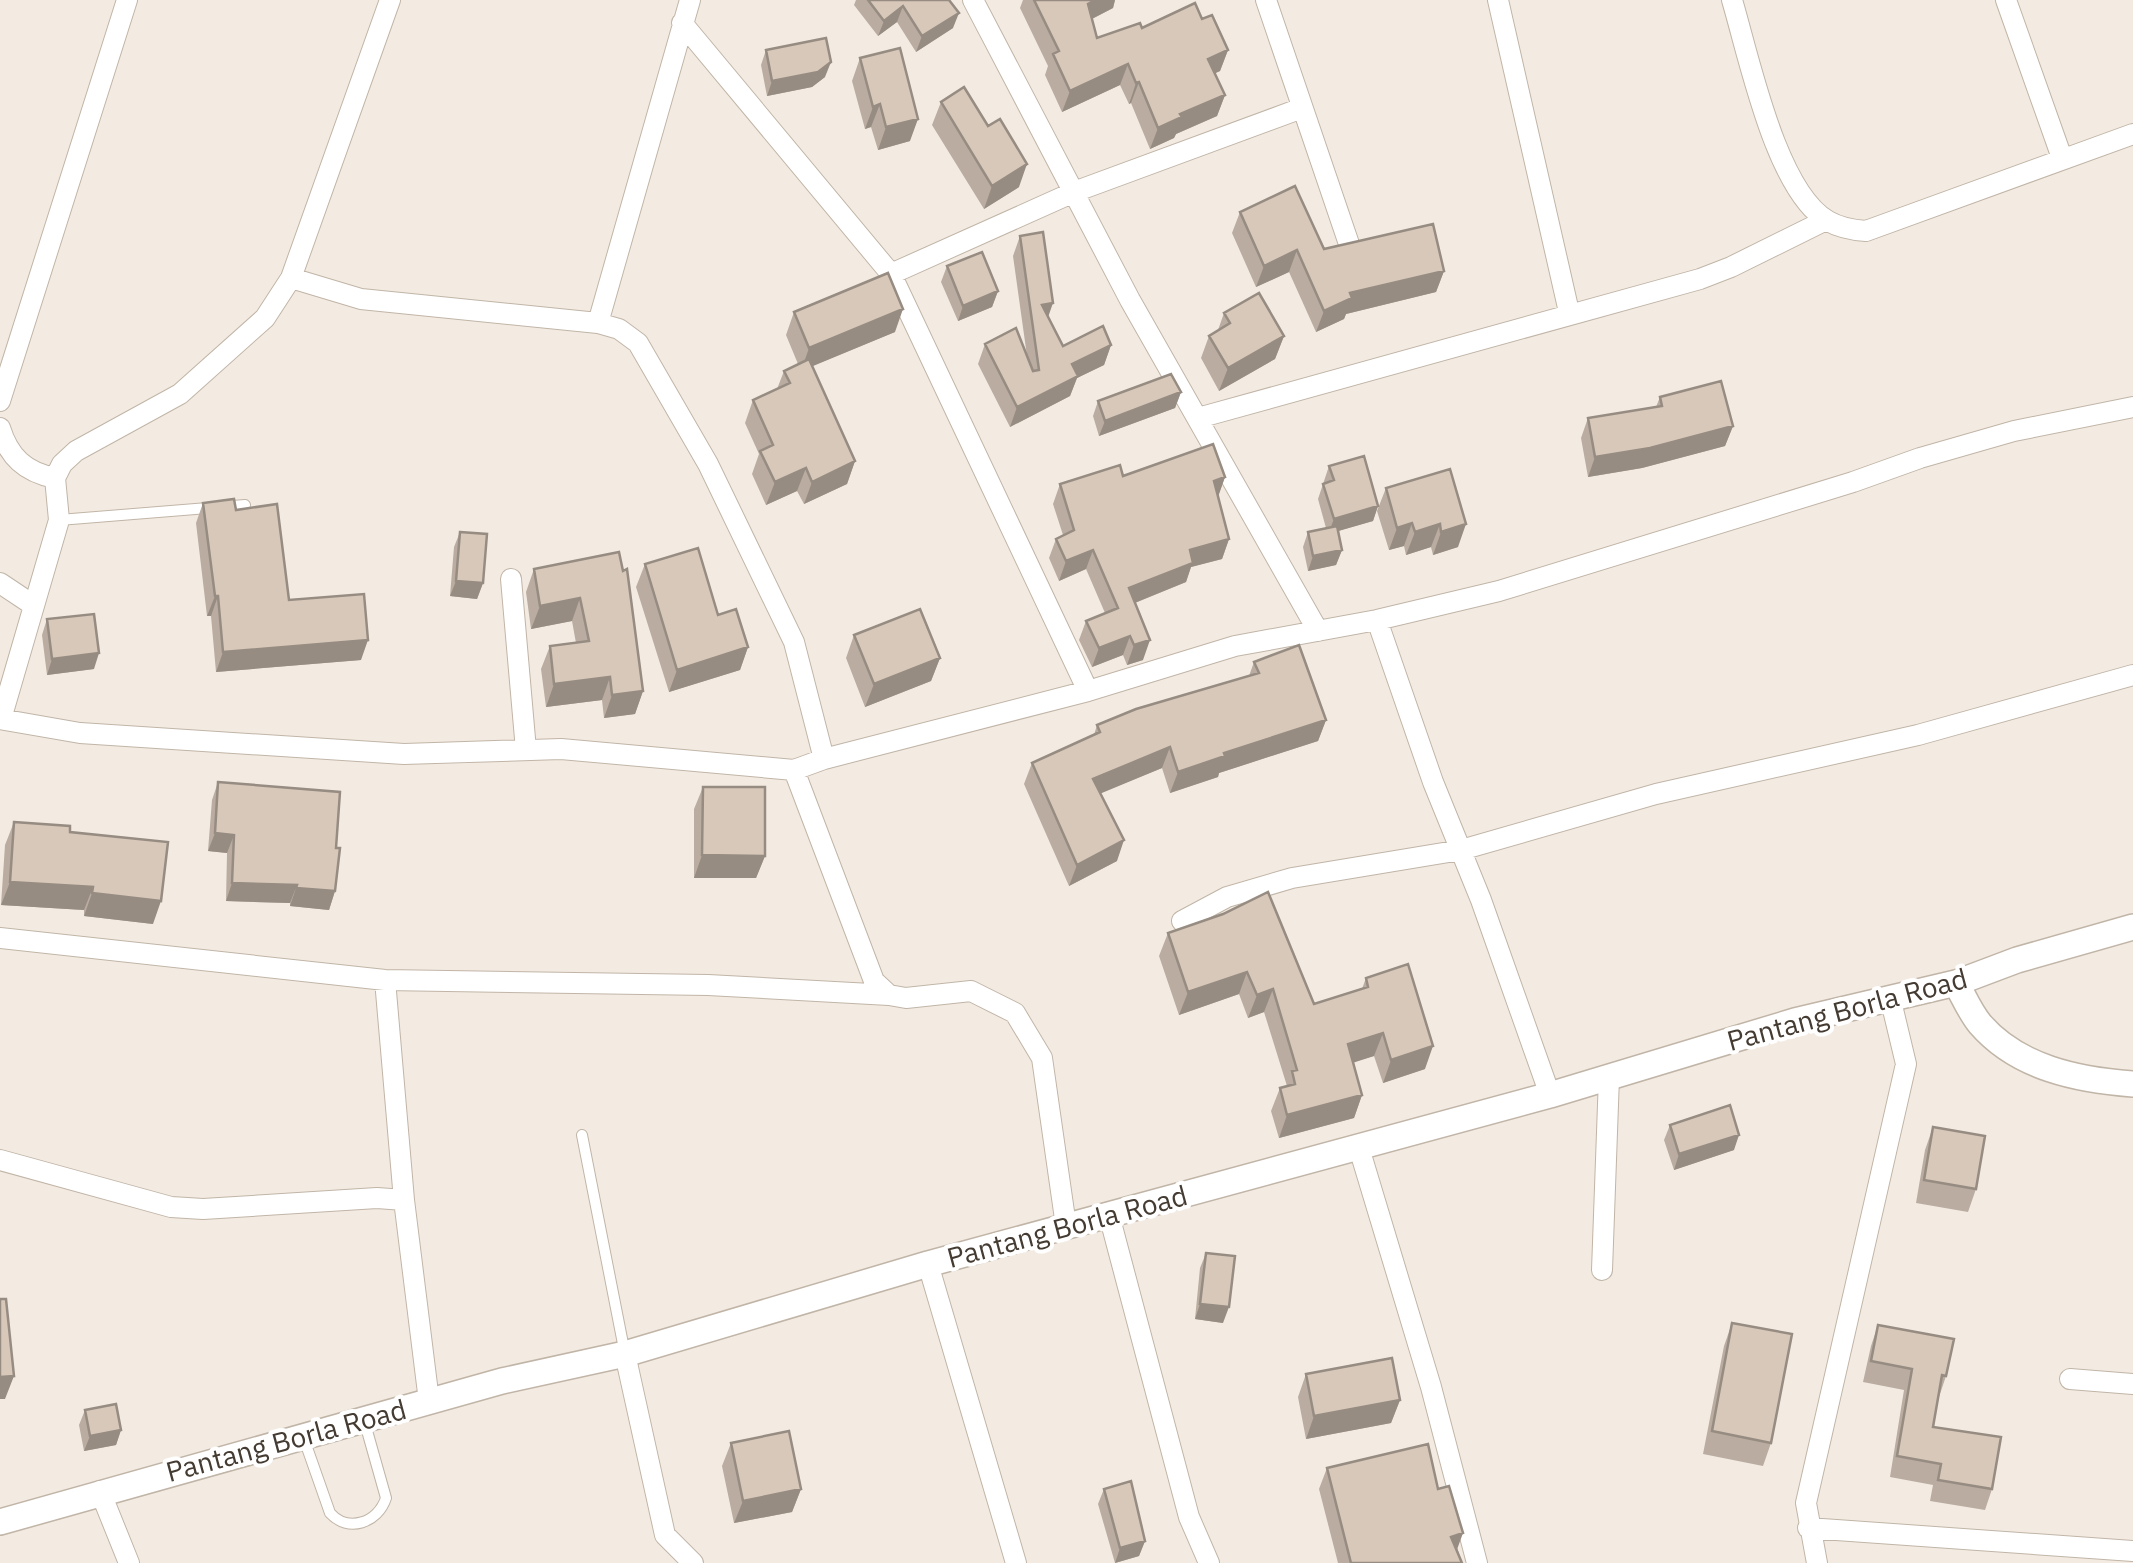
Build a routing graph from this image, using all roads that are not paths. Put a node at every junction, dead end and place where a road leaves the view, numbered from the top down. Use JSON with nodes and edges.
{"nodes":[{"id":1,"x":127,"y":0,"type":"edge"},
{"id":2,"x":390,"y":0,"type":"edge"},
{"id":3,"x":690,"y":0,"type":"edge"},
{"id":4,"x":973,"y":0,"type":"edge"},
{"id":5,"x":1266,"y":0,"type":"edge"},
{"id":6,"x":1498,"y":0,"type":"edge"},
{"id":7,"x":1732,"y":0,"type":"edge"},
{"id":8,"x":2006,"y":0,"type":"edge"},
{"id":9,"x":682,"y":23,"type":"junction"},
{"id":10,"x":1302,"y":108,"type":"junction"},
{"id":11,"x":2133,"y":134,"type":"edge"},
{"id":12,"x":2062,"y":158,"type":"junction"},
{"id":13,"x":1074,"y":192,"type":"junction"},
{"id":14,"x":1826,"y":220,"type":"junction"},
{"id":15,"x":1350,"y":244,"type":"edge"},
{"id":16,"x":891,"y":274,"type":"junction"},
{"id":17,"x":291,"y":278,"type":"junction"},
{"id":18,"x":1569,"y":312,"type":"junction"},
{"id":19,"x":598,"y":323,"type":"junction"},
{"id":20,"x":0,"y":401,"type":"edge"},
{"id":21,"x":2133,"y":407,"type":"edge"},
{"id":22,"x":1198,"y":418,"type":"junction"},
{"id":23,"x":0,"y":428,"type":"edge"},
{"id":24,"x":55,"y":478,"type":"junction"},
{"id":25,"x":244,"y":505,"type":"edge"},
{"id":26,"x":59,"y":520,"type":"junction"},
{"id":27,"x":511,"y":579,"type":"dead end"},
{"id":28,"x":0,"y":583,"type":"edge"},
{"id":29,"x":33,"y":605,"type":"junction"},
{"id":30,"x":1377,"y":620,"type":"junction"},
{"id":31,"x":1318,"y":631,"type":"junction"},
{"id":32,"x":2133,"y":675,"type":"edge"},
{"id":33,"x":1088,"y":690,"type":"junction"},
{"id":34,"x":1,"y":719,"type":"edge"},
{"id":35,"x":526,"y":750,"type":"junction"},
{"id":36,"x":824,"y":759,"type":"junction"},
{"id":37,"x":794,"y":770,"type":"junction"},
{"id":38,"x":1461,"y":850,"type":"junction"},
{"id":39,"x":1182,"y":920,"type":"dead end"},
{"id":40,"x":2133,"y":928,"type":"edge"},
{"id":41,"x":0,"y":938,"type":"edge"},
{"id":42,"x":385,"y":980,"type":"junction"},
{"id":43,"x":1956,"y":982,"type":"junction"},
{"id":44,"x":889,"y":996,"type":"junction"},
{"id":45,"x":1890,"y":997,"type":"junction"},
{"id":46,"x":1609,"y":1077,"type":"junction"},
{"id":47,"x":2133,"y":1084,"type":"edge"},
{"id":48,"x":1550,"y":1094,"type":"junction"},
{"id":49,"x":582,"y":1135,"type":"dead end"},
{"id":50,"x":1359,"y":1148,"type":"junction"},
{"id":51,"x":0,"y":1160,"type":"edge"},
{"id":52,"x":404,"y":1200,"type":"junction"},
{"id":53,"x":1109,"y":1215,"type":"junction"},
{"id":54,"x":1066,"y":1226,"type":"junction"},
{"id":55,"x":928,"y":1264,"type":"junction"},
{"id":56,"x":1602,"y":1270,"type":"dead end"},
{"id":57,"x":625,"y":1354,"type":"junction"},
{"id":58,"x":2070,"y":1380,"type":"dead end"},
{"id":59,"x":2133,"y":1384,"type":"edge"},
{"id":60,"x":429,"y":1401,"type":"junction"},
{"id":61,"x":364,"y":1419,"type":"junction"},
{"id":62,"x":303,"y":1436,"type":"junction"},
{"id":63,"x":100,"y":1492,"type":"junction"},
{"id":64,"x":0,"y":1522,"type":"edge"},
{"id":65,"x":1808,"y":1528,"type":"junction"},
{"id":66,"x":2133,"y":1550,"type":"edge"},
{"id":67,"x":129,"y":1563,"type":"edge"},
{"id":68,"x":693,"y":1563,"type":"edge"},
{"id":69,"x":1016,"y":1563,"type":"edge"},
{"id":70,"x":1208,"y":1563,"type":"edge"},
{"id":71,"x":1477,"y":1563,"type":"edge"},
{"id":72,"x":1817,"y":1563,"type":"edge"}],
"edges":[{"from":1,"to":20,"type":"street"},
{"from":2,"to":17,"type":"street"},
{"from":3,"to":9,"type":"street"},
{"from":4,"to":13,"type":"street"},
{"from":5,"to":10,"type":"street"},
{"from":6,"to":18,"type":"street"},
{"from":7,"to":14,"type":"street"},
{"from":8,"to":12,"type":"street"},
{"from":9,"to":16,"type":"street"},
{"from":9,"to":19,"type":"street"},
{"from":10,"to":13,"type":"street"},
{"from":10,"to":15,"type":"street"},
{"from":11,"to":12,"type":"street"},
{"from":12,"to":14,"type":"street"},
{"from":13,"to":16,"type":"street"},
{"from":13,"to":22,"type":"street"},
{"from":14,"to":18,"type":"street"},
{"from":16,"to":33,"type":"street"},
{"from":17,"to":19,"type":"street"},
{"from":17,"to":24,"type":"street"},
{"from":18,"to":22,"type":"street"},
{"from":19,"to":36,"type":"street"},
{"from":21,"to":30,"type":"street"},
{"from":22,"to":31,"type":"street"},
{"from":23,"to":24,"type":"street"},
{"from":24,"to":26,"type":"street"},
{"from":25,"to":26,"type":"lane"},
{"from":26,"to":29,"type":"street"},
{"from":27,"to":35,"type":"street"},
{"from":28,"to":29,"type":"street"},
{"from":29,"to":34,"type":"street"},
{"from":30,"to":31,"type":"street"},
{"from":30,"to":38,"type":"street"},
{"from":31,"to":33,"type":"street"},
{"from":32,"to":38,"type":"street"},
{"from":33,"to":36,"type":"street"},
{"from":34,"to":35,"type":"street"},
{"from":35,"to":37,"type":"street"},
{"from":36,"to":37,"type":"street"},
{"from":37,"to":44,"type":"street"},
{"from":38,"to":39,"type":"street"},
{"from":38,"to":48,"type":"street"},
{"from":40,"to":43,"type":"street","name":"Pantang Borla Road"},
{"from":41,"to":42,"type":"street"},
{"from":42,"to":44,"type":"street"},
{"from":42,"to":52,"type":"street"},
{"from":43,"to":45,"type":"street","name":"Pantang Borla Road"},
{"from":43,"to":47,"type":"street"},
{"from":44,"to":54,"type":"street"},
{"from":45,"to":46,"type":"street","name":"Pantang Borla Road"},
{"from":45,"to":65,"type":"street"},
{"from":46,"to":48,"type":"street","name":"Pantang Borla Road"},
{"from":46,"to":56,"type":"street"},
{"from":48,"to":50,"type":"street","name":"Pantang Borla Road"},
{"from":49,"to":57,"type":"lane"},
{"from":50,"to":53,"type":"street","name":"Pantang Borla Road"},
{"from":50,"to":71,"type":"street"},
{"from":51,"to":52,"type":"street"},
{"from":52,"to":60,"type":"street"},
{"from":53,"to":54,"type":"street","name":"Pantang Borla Road"},
{"from":53,"to":70,"type":"street"},
{"from":54,"to":55,"type":"street","name":"Pantang Borla Road"},
{"from":55,"to":57,"type":"street","name":"Pantang Borla Road"},
{"from":55,"to":69,"type":"street"},
{"from":57,"to":60,"type":"street","name":"Pantang Borla Road"},
{"from":57,"to":68,"type":"street"},
{"from":58,"to":59,"type":"street"},
{"from":60,"to":61,"type":"street","name":"Pantang Borla Road"},
{"from":61,"to":62,"type":"street","name":"Pantang Borla Road"},
{"from":61,"to":62,"type":"lane"},
{"from":62,"to":63,"type":"street","name":"Pantang Borla Road"},
{"from":63,"to":64,"type":"street","name":"Pantang Borla Road"},
{"from":63,"to":67,"type":"street"},
{"from":65,"to":66,"type":"street"},
{"from":65,"to":72,"type":"street"}]}
